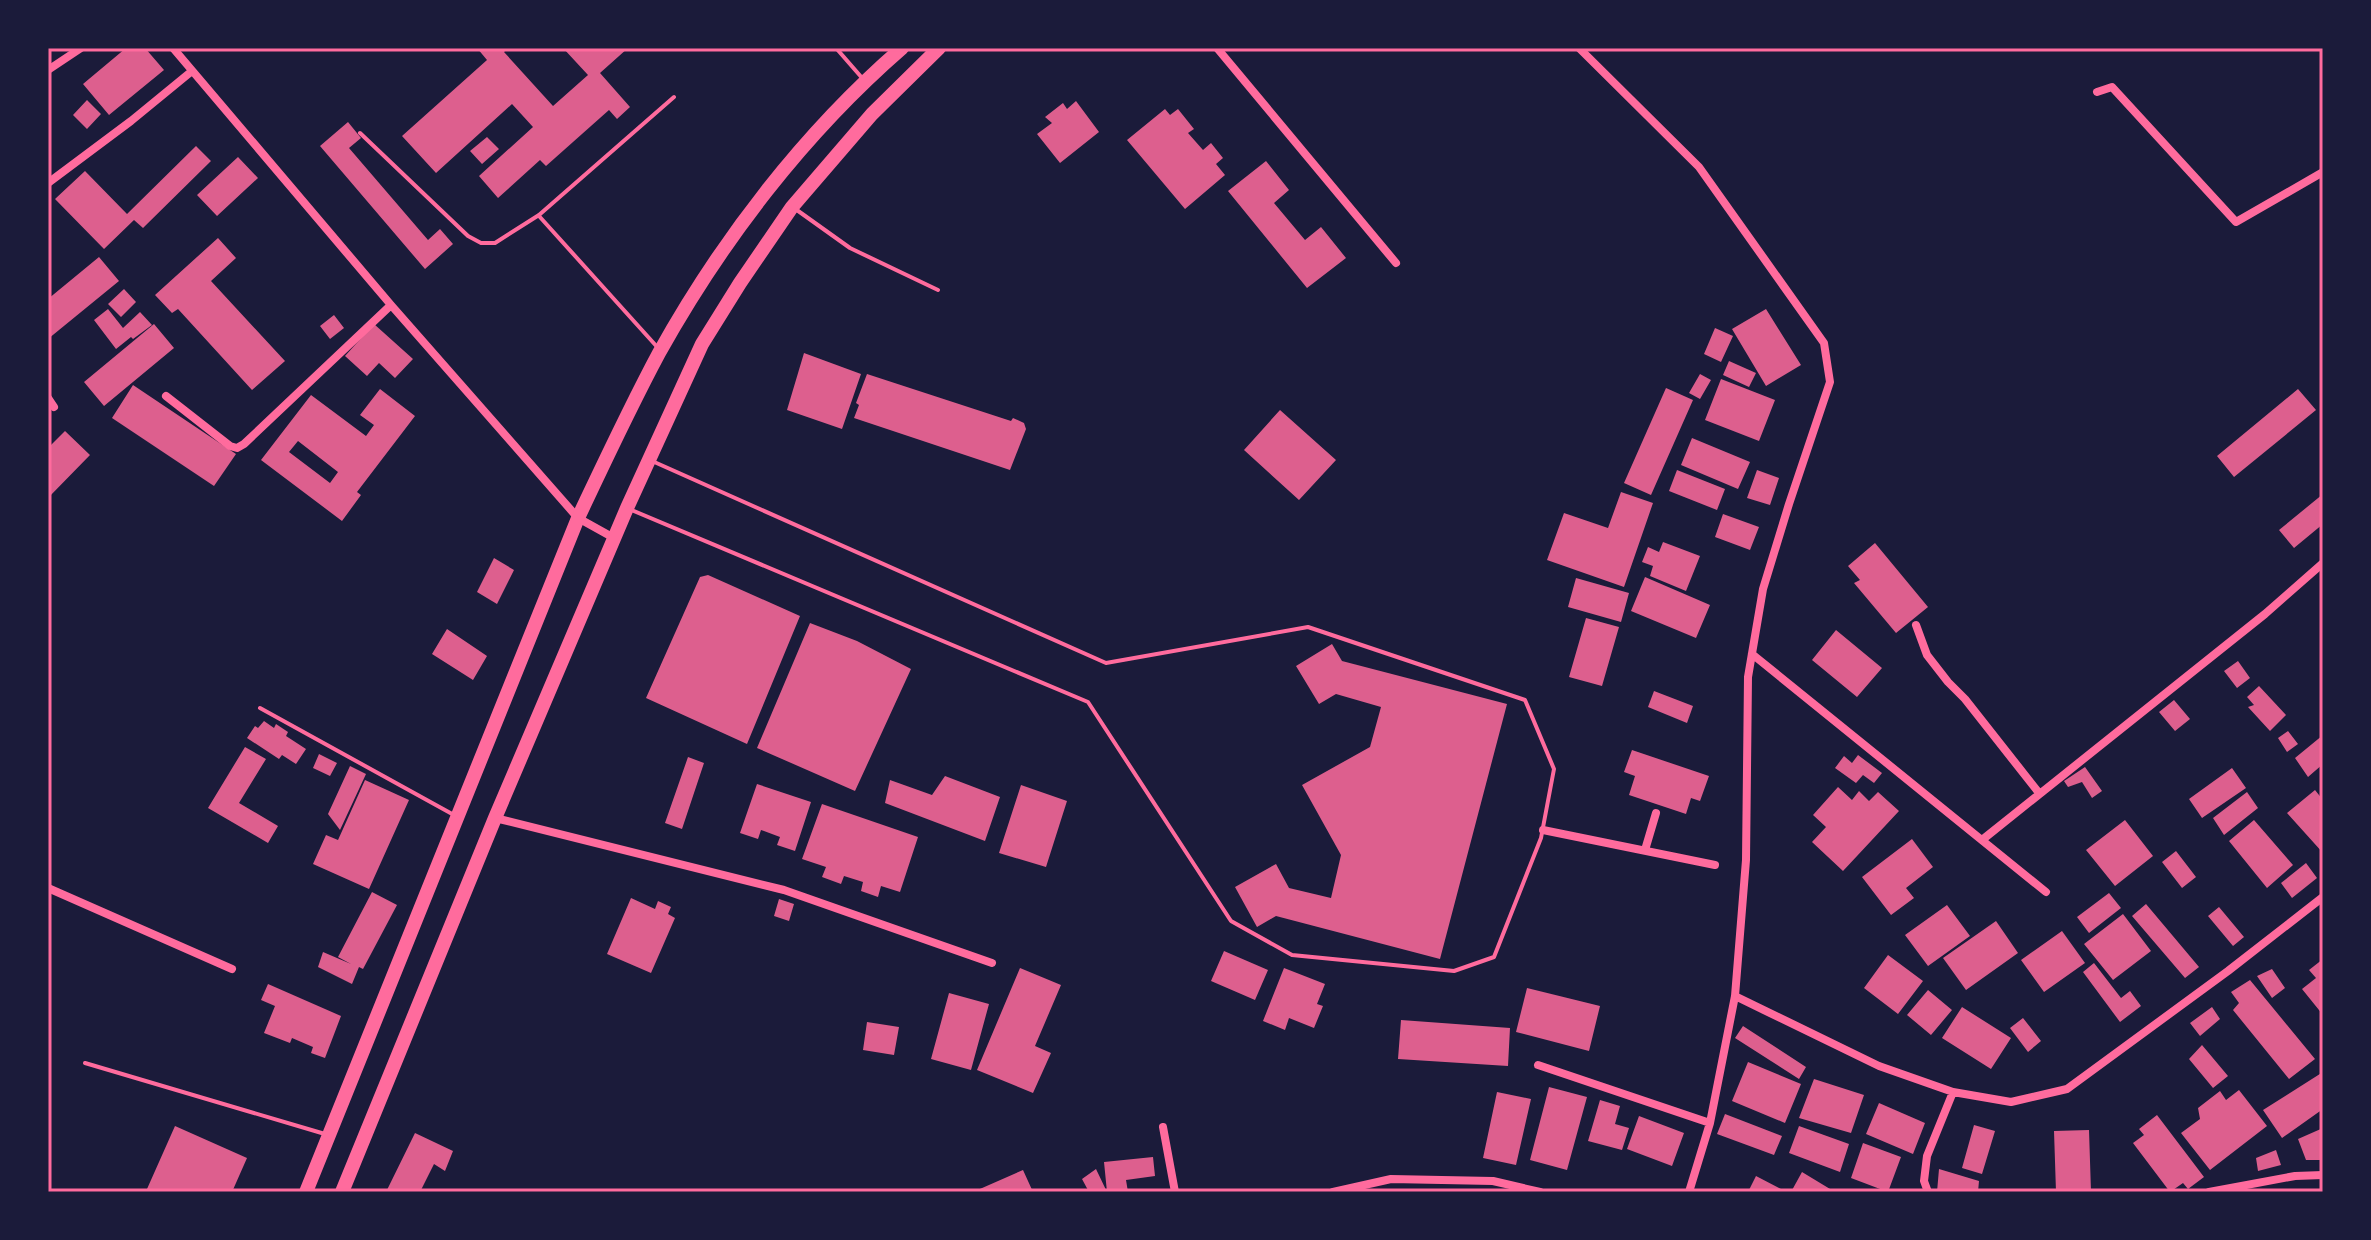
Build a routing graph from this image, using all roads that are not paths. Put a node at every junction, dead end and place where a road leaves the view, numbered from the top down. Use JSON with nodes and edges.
{"nodes":[{"id":1,"x":81,"y":48,"type":"edge"},
{"id":2,"x":173,"y":48,"type":"edge"},
{"id":3,"x":836,"y":48,"type":"edge"},
{"id":4,"x":902,"y":48,"type":"edge"},
{"id":5,"x":939,"y":48,"type":"edge"},
{"id":6,"x":1217,"y":48,"type":"edge"},
{"id":7,"x":1579,"y":48,"type":"edge"},
{"id":8,"x":48,"y":70,"type":"edge"},
{"id":9,"x":192,"y":71,"type":"junction"},
{"id":10,"x":864,"y":80,"type":"junction"},
{"id":11,"x":2097,"y":92,"type":"dead end"},
{"id":12,"x":674,"y":97,"type":"dead end"},
{"id":13,"x":360,"y":133,"type":"dead end"},
{"id":14,"x":2323,"y":172,"type":"edge"},
{"id":15,"x":48,"y":183,"type":"edge"},
{"id":16,"x":792,"y":207,"type":"junction"},
{"id":17,"x":539,"y":215,"type":"junction"},
{"id":18,"x":1396,"y":263,"type":"dead end"},
{"id":19,"x":938,"y":290,"type":"dead end"},
{"id":20,"x":391,"y":305,"type":"junction"},
{"id":21,"x":661,"y":350,"type":"junction"},
{"id":22,"x":166,"y":396,"type":"dead end"},
{"id":23,"x":48,"y":398,"type":"edge"},
{"id":24,"x":54,"y":407,"type":"dead end"},
{"id":25,"x":649,"y":460,"type":"junction"},
{"id":26,"x":627,"y":508,"type":"junction"},
{"id":27,"x":578,"y":518,"type":"junction"},
{"id":28,"x":614,"y":538,"type":"junction"},
{"id":29,"x":2323,"y":563,"type":"edge"},
{"id":30,"x":1916,"y":625,"type":"dead end"},
{"id":31,"x":1752,"y":654,"type":"junction"},
{"id":32,"x":260,"y":708,"type":"dead end"},
{"id":33,"x":2039,"y":793,"type":"junction"},
{"id":34,"x":1656,"y":813,"type":"dead end"},
{"id":35,"x":458,"y":818,"type":"junction"},
{"id":36,"x":495,"y":818,"type":"junction"},
{"id":37,"x":1543,"y":830,"type":"junction"},
{"id":38,"x":1982,"y":840,"type":"junction"},
{"id":39,"x":1645,"y":850,"type":"junction"},
{"id":40,"x":1715,"y":865,"type":"dead end"},
{"id":41,"x":48,"y":888,"type":"edge"},
{"id":42,"x":2046,"y":892,"type":"dead end"},
{"id":43,"x":2323,"y":897,"type":"edge"},
{"id":44,"x":992,"y":963,"type":"dead end"},
{"id":45,"x":232,"y":969,"type":"dead end"},
{"id":46,"x":1735,"y":996,"type":"junction"},
{"id":47,"x":85,"y":1063,"type":"dead end"},
{"id":48,"x":1538,"y":1065,"type":"dead end"},
{"id":49,"x":1953,"y":1092,"type":"junction"},
{"id":50,"x":1710,"y":1123,"type":"junction"},
{"id":51,"x":1163,"y":1127,"type":"dead end"},
{"id":52,"x":328,"y":1135,"type":"junction"},
{"id":53,"x":2323,"y":1175,"type":"edge"},
{"id":54,"x":306,"y":1192,"type":"edge"},
{"id":55,"x":342,"y":1192,"type":"edge"},
{"id":56,"x":1175,"y":1192,"type":"edge"},
{"id":57,"x":1333,"y":1192,"type":"edge"},
{"id":58,"x":1540,"y":1192,"type":"edge"},
{"id":59,"x":1689,"y":1192,"type":"edge"},
{"id":60,"x":1928,"y":1192,"type":"edge"},
{"id":61,"x":2209,"y":1192,"type":"edge"}],
"edges":[{"from":1,"to":8,"type":"street"},
{"from":2,"to":9,"type":"street"},
{"from":3,"to":10,"type":"lane"},
{"from":4,"to":10,"type":"main road"},
{"from":5,"to":16,"type":"main road"},
{"from":6,"to":18,"type":"street"},
{"from":7,"to":31,"type":"street"},
{"from":9,"to":15,"type":"street"},
{"from":9,"to":20,"type":"street"},
{"from":10,"to":21,"type":"main road"},
{"from":11,"to":14,"type":"street"},
{"from":12,"to":17,"type":"lane"},
{"from":13,"to":17,"type":"lane"},
{"from":16,"to":19,"type":"lane"},
{"from":16,"to":25,"type":"main road"},
{"from":17,"to":21,"type":"lane"},
{"from":20,"to":22,"type":"street"},
{"from":20,"to":27,"type":"street"},
{"from":21,"to":27,"type":"main road"},
{"from":23,"to":24,"type":"street"},
{"from":25,"to":26,"type":"main road"},
{"from":25,"to":37,"type":"lane"},
{"from":26,"to":28,"type":"main road"},
{"from":26,"to":37,"type":"lane"},
{"from":27,"to":28,"type":"street"},
{"from":27,"to":35,"type":"main road"},
{"from":28,"to":36,"type":"main road"},
{"from":29,"to":33,"type":"street"},
{"from":30,"to":33,"type":"street"},
{"from":31,"to":38,"type":"street"},
{"from":31,"to":46,"type":"street"},
{"from":32,"to":35,"type":"lane"},
{"from":33,"to":38,"type":"street"},
{"from":34,"to":39,"type":"street"},
{"from":35,"to":52,"type":"main road"},
{"from":36,"to":44,"type":"street"},
{"from":36,"to":55,"type":"main road"},
{"from":37,"to":39,"type":"street"},
{"from":38,"to":42,"type":"street"},
{"from":39,"to":40,"type":"street"},
{"from":41,"to":45,"type":"street"},
{"from":43,"to":49,"type":"street"},
{"from":46,"to":49,"type":"street"},
{"from":46,"to":50,"type":"street"},
{"from":47,"to":52,"type":"lane"},
{"from":48,"to":50,"type":"street"},
{"from":49,"to":60,"type":"street"},
{"from":50,"to":59,"type":"street"},
{"from":51,"to":56,"type":"street"},
{"from":52,"to":54,"type":"main road"},
{"from":53,"to":61,"type":"street"},
{"from":57,"to":58,"type":"street"}]}
